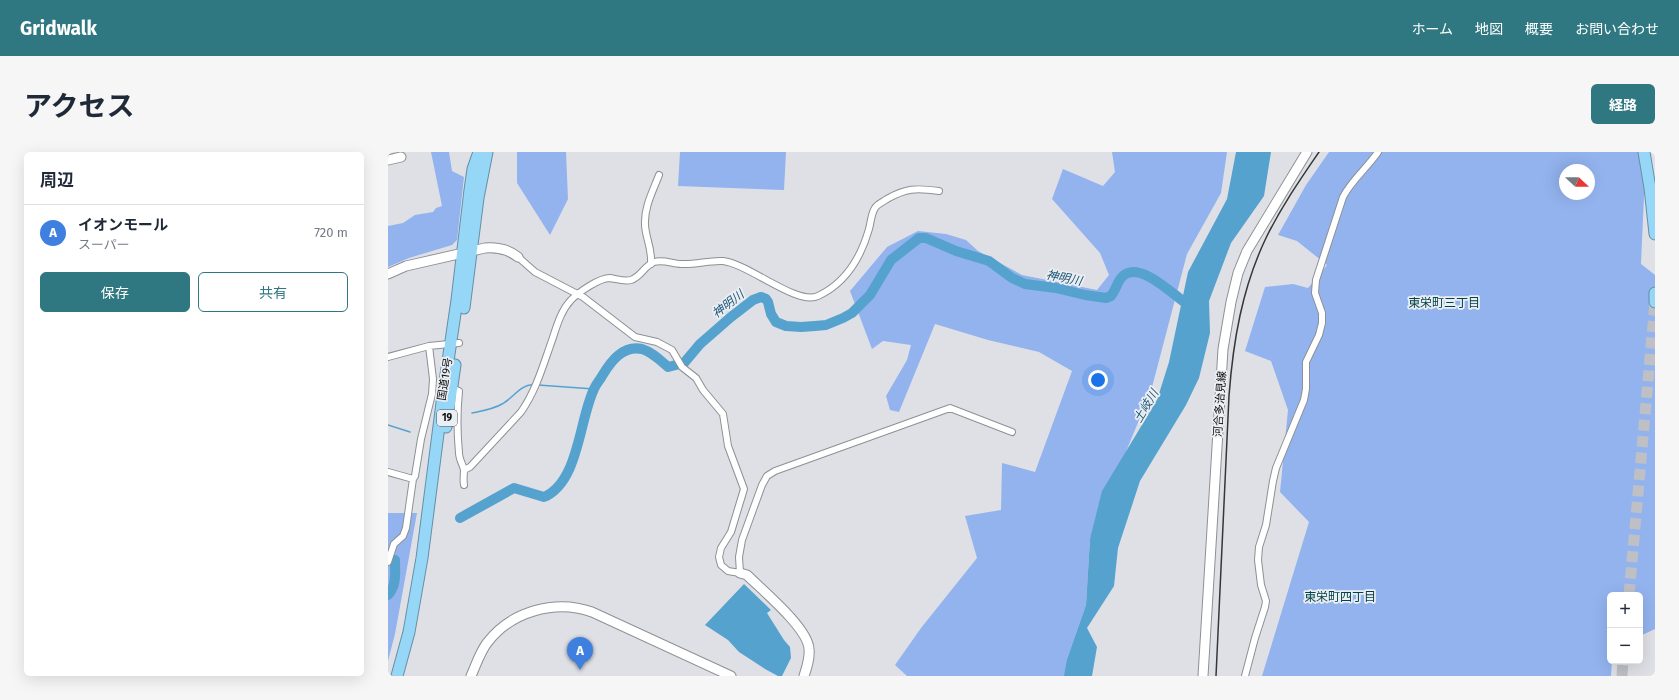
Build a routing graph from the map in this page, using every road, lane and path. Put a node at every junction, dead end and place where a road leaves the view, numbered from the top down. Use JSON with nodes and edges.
{"nodes":[{"id":1,"x":474,"y":152,"type":"edge"},
{"id":2,"x":1307,"y":152,"type":"edge"},
{"id":3,"x":1378,"y":152,"type":"edge"},
{"id":4,"x":1644,"y":152,"type":"edge"},
{"id":5,"x":483,"y":154,"type":"edge"},
{"id":6,"x":401,"y":157,"type":"dead end"},
{"id":7,"x":388,"y":160,"type":"edge"},
{"id":8,"x":660,"y":175,"type":"dead end"},
{"id":9,"x":470,"y":190,"type":"junction"},
{"id":10,"x":939,"y":191,"type":"dead end"},
{"id":11,"x":1655,"y":234,"type":"edge"},
{"id":12,"x":467,"y":251,"type":"junction"},
{"id":13,"x":518,"y":257,"type":"joint"},
{"id":14,"x":651,"y":264,"type":"junction"},
{"id":15,"x":388,"y":274,"type":"edge"},
{"id":16,"x":1655,"y":293,"type":"edge"},
{"id":17,"x":578,"y":294,"type":"junction"},
{"id":18,"x":1655,"y":302,"type":"edge"},
{"id":19,"x":455,"y":343,"type":"junction"},
{"id":20,"x":429,"y":346,"type":"junction"},
{"id":21,"x":388,"y":357,"type":"edge"},
{"id":22,"x":452,"y":388,"type":"junction"},
{"id":23,"x":1012,"y":432,"type":"dead end"},
{"id":24,"x":464,"y":470,"type":"junction"},
{"id":25,"x":388,"y":472,"type":"edge"},
{"id":26,"x":413,"y":479,"type":"junction"},
{"id":27,"x":464,"y":485,"type":"dead end"},
{"id":28,"x":388,"y":562,"type":"edge"},
{"id":29,"x":740,"y":573,"type":"junction"},
{"id":30,"x":398,"y":676,"type":"edge"},
{"id":31,"x":405,"y":676,"type":"edge"},
{"id":32,"x":471,"y":676,"type":"edge"},
{"id":33,"x":731,"y":676,"type":"edge"},
{"id":34,"x":804,"y":676,"type":"edge"},
{"id":35,"x":1203,"y":676,"type":"edge"},
{"id":36,"x":1245,"y":676,"type":"edge"}],
"edges":[{"from":1,"to":9,"type":"street"},
{"from":2,"to":35,"type":"street","name":"河合多治見線"},
{"from":3,"to":36,"type":"street"},
{"from":4,"to":11,"type":"highway"},
{"from":5,"to":9,"type":"highway","name":"国道19号","number":"19"},
{"from":5,"to":12,"type":"highway","name":"国道19号","number":"19"},
{"from":6,"to":7,"type":"street"},
{"from":8,"to":14,"type":"street"},
{"from":9,"to":12,"type":"highway","name":"国道19号","number":"19"},
{"from":10,"to":14,"type":"street"},
{"from":12,"to":13,"type":"street"},
{"from":12,"to":15,"type":"street"},
{"from":12,"to":19,"type":"highway","name":"国道19号","number":"19"},
{"from":13,"to":17,"type":"street"},
{"from":14,"to":17,"type":"street"},
{"from":16,"to":18,"type":"highway"},
{"from":17,"to":24,"type":"street"},
{"from":17,"to":29,"type":"street"},
{"from":19,"to":20,"type":"street"},
{"from":19,"to":22,"type":"highway","name":"国道19号","number":"19"},
{"from":19,"to":30,"type":"highway","name":"国道19号","number":"19"},
{"from":20,"to":21,"type":"street"},
{"from":20,"to":26,"type":"street"},
{"from":22,"to":24,"type":"street"},
{"from":22,"to":31,"type":"highway","name":"国道19号","number":"19"},
{"from":23,"to":29,"type":"street"},
{"from":24,"to":27,"type":"street"},
{"from":25,"to":26,"type":"street"},
{"from":26,"to":28,"type":"street"},
{"from":29,"to":34,"type":"street"},
{"from":32,"to":33,"type":"street"}]}
